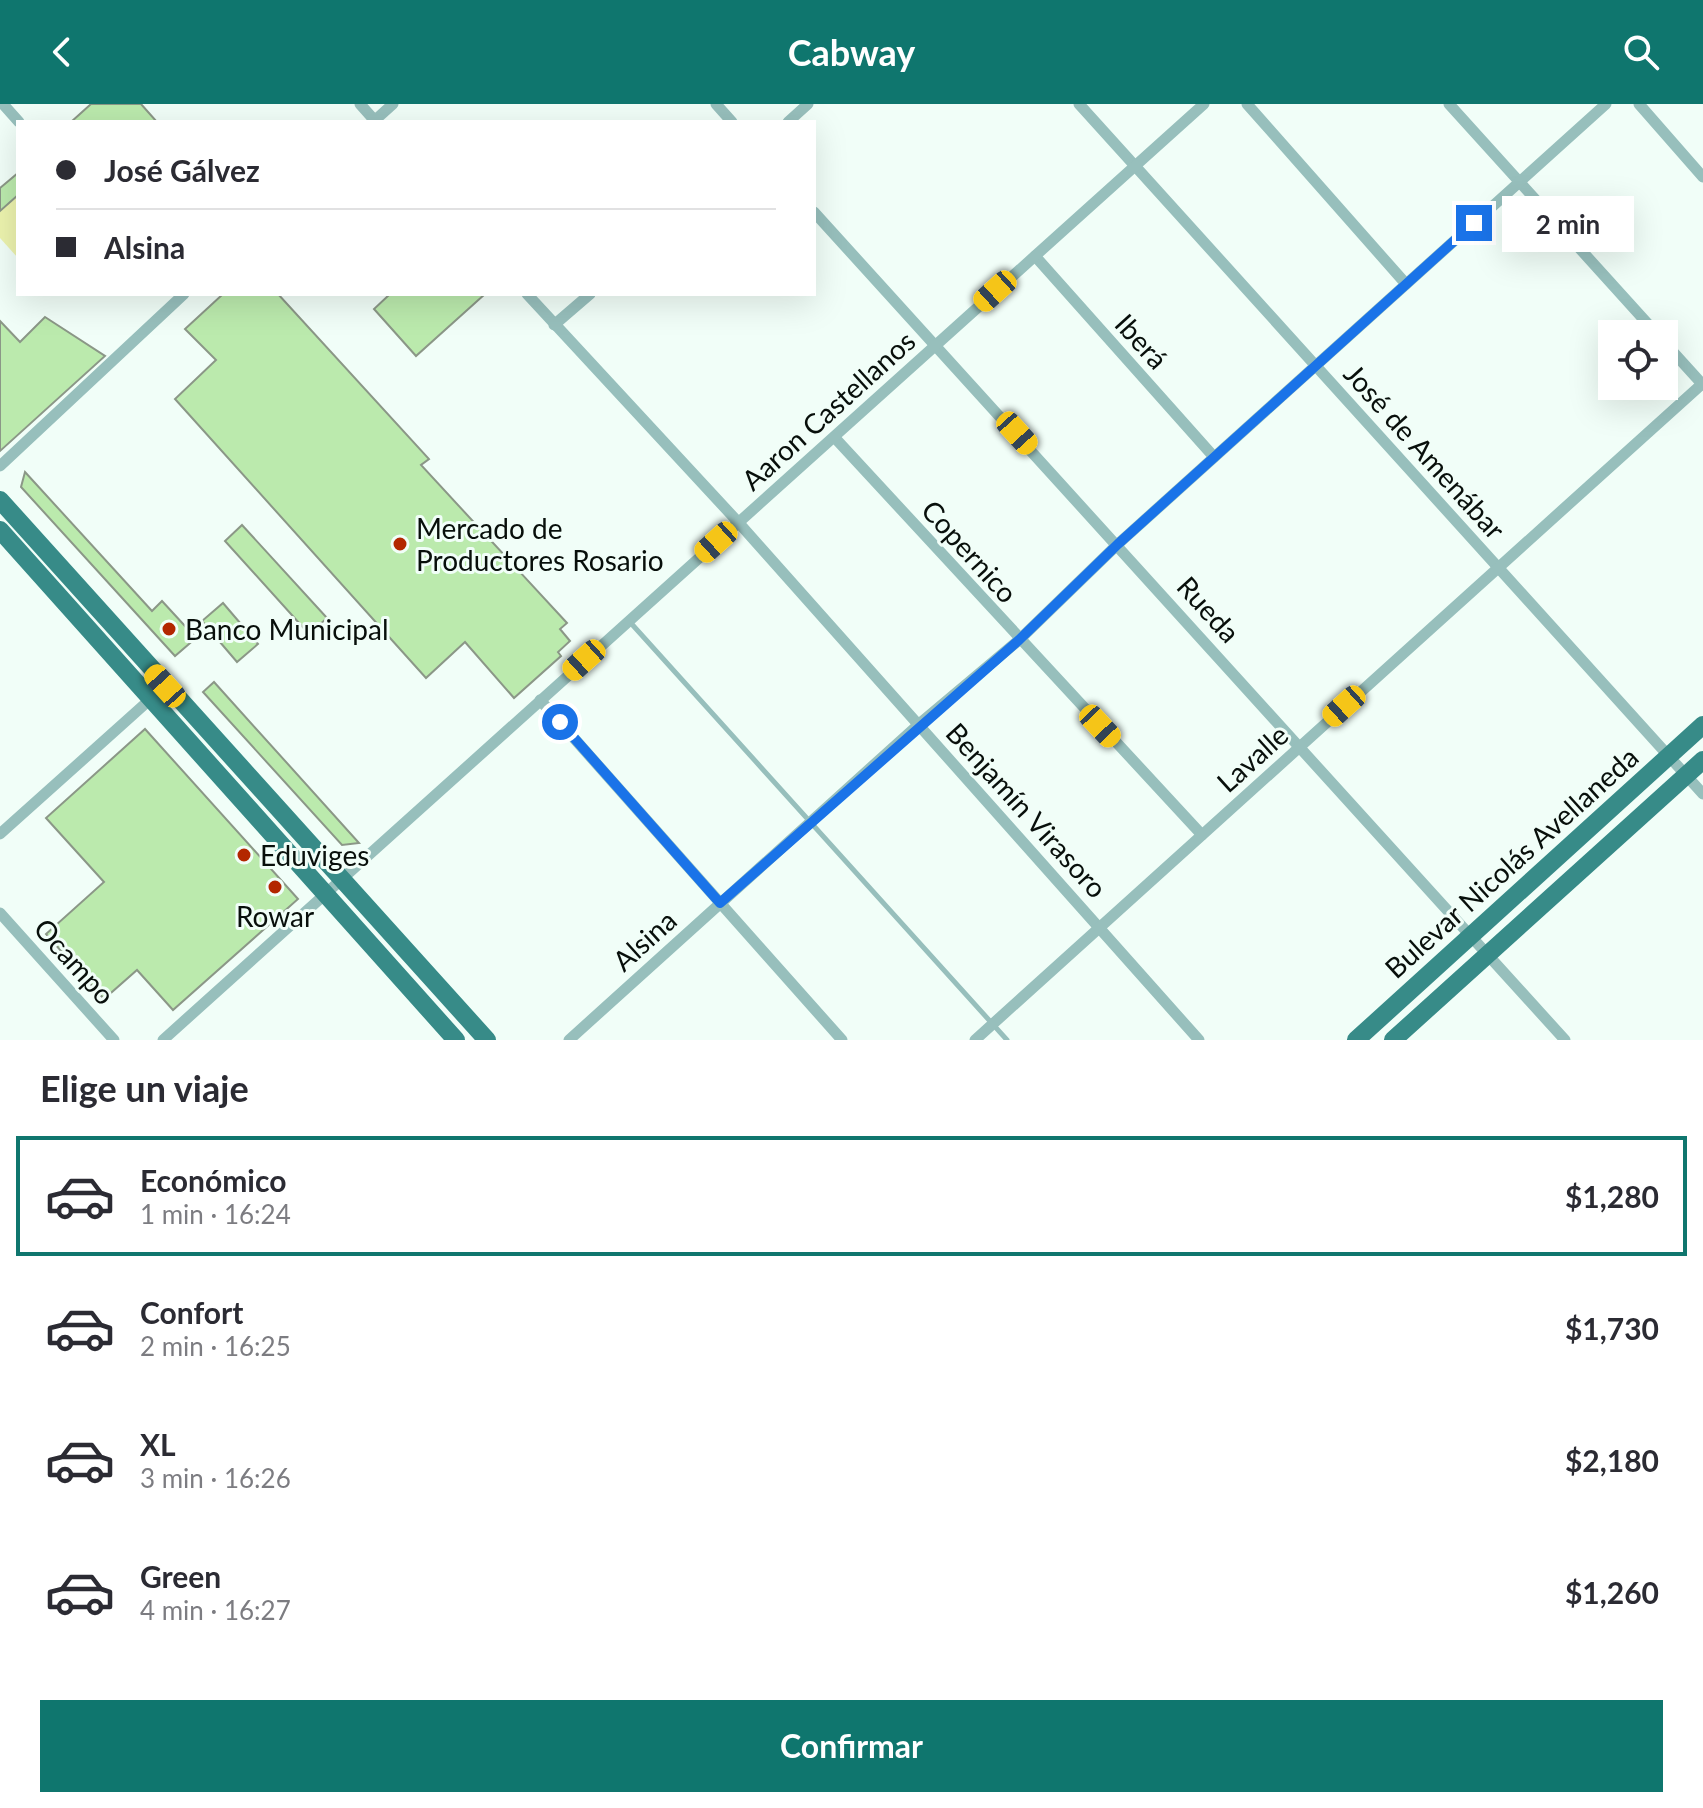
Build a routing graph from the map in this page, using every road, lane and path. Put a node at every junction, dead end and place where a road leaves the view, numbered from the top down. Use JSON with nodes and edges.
{"nodes":[{"id":1,"x":1,"y":104,"type":"edge"},
{"id":2,"x":360,"y":104,"type":"edge"},
{"id":3,"x":393,"y":104,"type":"edge"},
{"id":4,"x":716,"y":104,"type":"edge"},
{"id":5,"x":808,"y":104,"type":"edge"},
{"id":6,"x":1079,"y":104,"type":"edge"},
{"id":7,"x":1204,"y":104,"type":"edge"},
{"id":8,"x":1247,"y":104,"type":"edge"},
{"id":9,"x":1449,"y":104,"type":"edge"},
{"id":10,"x":1606,"y":104,"type":"edge"},
{"id":11,"x":1639,"y":104,"type":"edge"},
{"id":12,"x":17,"y":120,"type":"edge"},
{"id":13,"x":373,"y":120,"type":"edge"},
{"id":14,"x":377,"y":120,"type":"edge"},
{"id":15,"x":730,"y":120,"type":"edge"},
{"id":16,"x":790,"y":120,"type":"edge"},
{"id":17,"x":1136,"y":165,"type":"junction"},
{"id":18,"x":1703,"y":177,"type":"edge"},
{"id":19,"x":1519,"y":182,"type":"junction"},
{"id":20,"x":816,"y":214,"type":"edge"},
{"id":21,"x":1035,"y":256,"type":"junction"},
{"id":22,"x":1406,"y":284,"type":"junction"},
{"id":23,"x":179,"y":296,"type":"edge"},
{"id":24,"x":529,"y":296,"type":"edge"},
{"id":25,"x":588,"y":296,"type":"edge"},
{"id":26,"x":1644,"y":320,"type":"edge"},
{"id":27,"x":554,"y":325,"type":"junction"},
{"id":28,"x":937,"y":344,"type":"junction"},
{"id":29,"x":1678,"y":357,"type":"edge"},
{"id":30,"x":1316,"y":365,"type":"junction"},
{"id":31,"x":1703,"y":384,"type":"edge"},
{"id":32,"x":835,"y":438,"type":"junction"},
{"id":33,"x":1214,"y":457,"type":"junction"},
{"id":34,"x":0,"y":466,"type":"edge"},
{"id":35,"x":0,"y":500,"type":"edge"},
{"id":36,"x":738,"y":522,"type":"junction"},
{"id":37,"x":0,"y":530,"type":"edge"},
{"id":38,"x":1118,"y":544,"type":"junction"},
{"id":39,"x":1498,"y":567,"type":"junction"},
{"id":40,"x":629,"y":620,"type":"junction"},
{"id":41,"x":1019,"y":640,"type":"junction"},
{"id":42,"x":158,"y":692,"type":"junction"},
{"id":43,"x":540,"y":700,"type":"junction"},
{"id":44,"x":918,"y":725,"type":"junction"},
{"id":45,"x":1703,"y":725,"type":"edge"},
{"id":46,"x":1301,"y":746,"type":"junction"},
{"id":47,"x":1669,"y":756,"type":"junction"},
{"id":48,"x":1703,"y":760,"type":"edge"},
{"id":49,"x":1686,"y":775,"type":"junction"},
{"id":50,"x":1703,"y":794,"type":"edge"},
{"id":51,"x":811,"y":822,"type":"junction"},
{"id":52,"x":0,"y":834,"type":"edge"},
{"id":53,"x":1202,"y":835,"type":"junction"},
{"id":54,"x":341,"y":878,"type":"junction"},
{"id":55,"x":325,"y":893,"type":"junction"},
{"id":56,"x":720,"y":903,"type":"junction"},
{"id":57,"x":0,"y":913,"type":"edge"},
{"id":58,"x":1099,"y":928,"type":"junction"},
{"id":59,"x":1472,"y":935,"type":"junction"},
{"id":60,"x":1488,"y":954,"type":"junction"},
{"id":61,"x":993,"y":1024,"type":"junction"},
{"id":62,"x":114,"y":1040,"type":"edge"},
{"id":63,"x":163,"y":1040,"type":"edge"},
{"id":64,"x":456,"y":1040,"type":"edge"},
{"id":65,"x":487,"y":1040,"type":"edge"},
{"id":66,"x":569,"y":1040,"type":"edge"},
{"id":67,"x":842,"y":1040,"type":"edge"},
{"id":68,"x":975,"y":1040,"type":"edge"},
{"id":69,"x":1007,"y":1040,"type":"edge"},
{"id":70,"x":1199,"y":1040,"type":"edge"},
{"id":71,"x":1356,"y":1040,"type":"edge"},
{"id":72,"x":1393,"y":1040,"type":"edge"},
{"id":73,"x":1565,"y":1040,"type":"edge"}],
"edges":[{"from":1,"to":12,"type":"street"},
{"from":2,"to":13,"type":"street"},
{"from":3,"to":14,"type":"street"},
{"from":4,"to":15,"type":"street"},
{"from":5,"to":16,"type":"street"},
{"from":6,"to":17,"type":"street","name":"José de Amenábar"},
{"from":7,"to":17,"type":"street","name":"Aaron Castellanos"},
{"from":8,"to":22,"type":"street"},
{"from":9,"to":19,"type":"street"},
{"from":10,"to":19,"type":"street","name":"Alsina"},
{"from":11,"to":18,"type":"street"},
{"from":17,"to":21,"type":"street","name":"Aaron Castellanos"},
{"from":17,"to":30,"type":"street","name":"José de Amenábar"},
{"from":19,"to":22,"type":"street","name":"Alsina"},
{"from":19,"to":26,"type":"street"},
{"from":20,"to":28,"type":"street","name":"Rueda"},
{"from":21,"to":28,"type":"street","name":"Aaron Castellanos"},
{"from":21,"to":33,"type":"street","name":"Iberá"},
{"from":22,"to":30,"type":"street","name":"Alsina"},
{"from":23,"to":34,"type":"street"},
{"from":24,"to":27,"type":"street","name":"Benjamín Virasoro"},
{"from":25,"to":27,"type":"street"},
{"from":27,"to":36,"type":"street","name":"Benjamín Virasoro"},
{"from":28,"to":32,"type":"street","name":"Aaron Castellanos"},
{"from":28,"to":38,"type":"street","name":"Rueda"},
{"from":29,"to":31,"type":"street"},
{"from":30,"to":33,"type":"street","name":"Alsina"},
{"from":30,"to":39,"type":"street","name":"José de Amenábar"},
{"from":31,"to":39,"type":"street","name":"Lavalle"},
{"from":32,"to":36,"type":"street","name":"Aaron Castellanos"},
{"from":32,"to":41,"type":"street","name":"Copernico"},
{"from":33,"to":38,"type":"street","name":"Alsina"},
{"from":35,"to":42,"type":"main road"},
{"from":36,"to":40,"type":"street","name":"Aaron Castellanos"},
{"from":36,"to":44,"type":"street","name":"Benjamín Virasoro"},
{"from":37,"to":42,"type":"main road"},
{"from":38,"to":41,"type":"street","name":"Alsina"},
{"from":38,"to":46,"type":"street","name":"Rueda"},
{"from":39,"to":46,"type":"street","name":"Lavalle"},
{"from":39,"to":47,"type":"street","name":"José de Amenábar"},
{"from":40,"to":43,"type":"street","name":"Aaron Castellanos"},
{"from":40,"to":51,"type":"lane"},
{"from":41,"to":44,"type":"street","name":"Alsina"},
{"from":41,"to":53,"type":"street","name":"Copernico"},
{"from":42,"to":52,"type":"street"},
{"from":42,"to":54,"type":"main road"},
{"from":42,"to":55,"type":"main road"},
{"from":43,"to":54,"type":"street","name":"Aaron Castellanos"},
{"from":43,"to":56,"type":"street"},
{"from":44,"to":51,"type":"street","name":"Alsina"},
{"from":44,"to":58,"type":"street","name":"Benjamín Virasoro"},
{"from":45,"to":47,"type":"main road","name":"Bulevar Nicolás Avellaneda"},
{"from":46,"to":53,"type":"street","name":"Lavalle"},
{"from":46,"to":59,"type":"street","name":"Rueda"},
{"from":47,"to":49,"type":"street","name":"José de Amenábar"},
{"from":47,"to":59,"type":"main road","name":"Bulevar Nicolás Avellaneda"},
{"from":48,"to":49,"type":"main road","name":"Bulevar Nicolás Avellaneda"},
{"from":49,"to":50,"type":"street","name":"José de Amenábar"},
{"from":49,"to":60,"type":"main road","name":"Bulevar Nicolás Avellaneda"},
{"from":51,"to":56,"type":"street","name":"Alsina"},
{"from":51,"to":61,"type":"lane"},
{"from":53,"to":58,"type":"street","name":"Lavalle"},
{"from":54,"to":55,"type":"street","name":"Aaron Castellanos"},
{"from":54,"to":65,"type":"main road"},
{"from":55,"to":63,"type":"street","name":"Aaron Castellanos"},
{"from":55,"to":64,"type":"main road"},
{"from":56,"to":66,"type":"street","name":"Alsina"},
{"from":56,"to":67,"type":"street"},
{"from":57,"to":62,"type":"street","name":"Ocampo"},
{"from":58,"to":61,"type":"street","name":"Lavalle"},
{"from":58,"to":70,"type":"street","name":"Benjamín Virasoro"},
{"from":59,"to":60,"type":"street","name":"Rueda"},
{"from":59,"to":71,"type":"main road","name":"Bulevar Nicolás Avellaneda"},
{"from":60,"to":72,"type":"main road","name":"Bulevar Nicolás Avellaneda"},
{"from":60,"to":73,"type":"street","name":"Rueda"},
{"from":61,"to":68,"type":"street","name":"Lavalle"},
{"from":61,"to":69,"type":"lane"}]}
